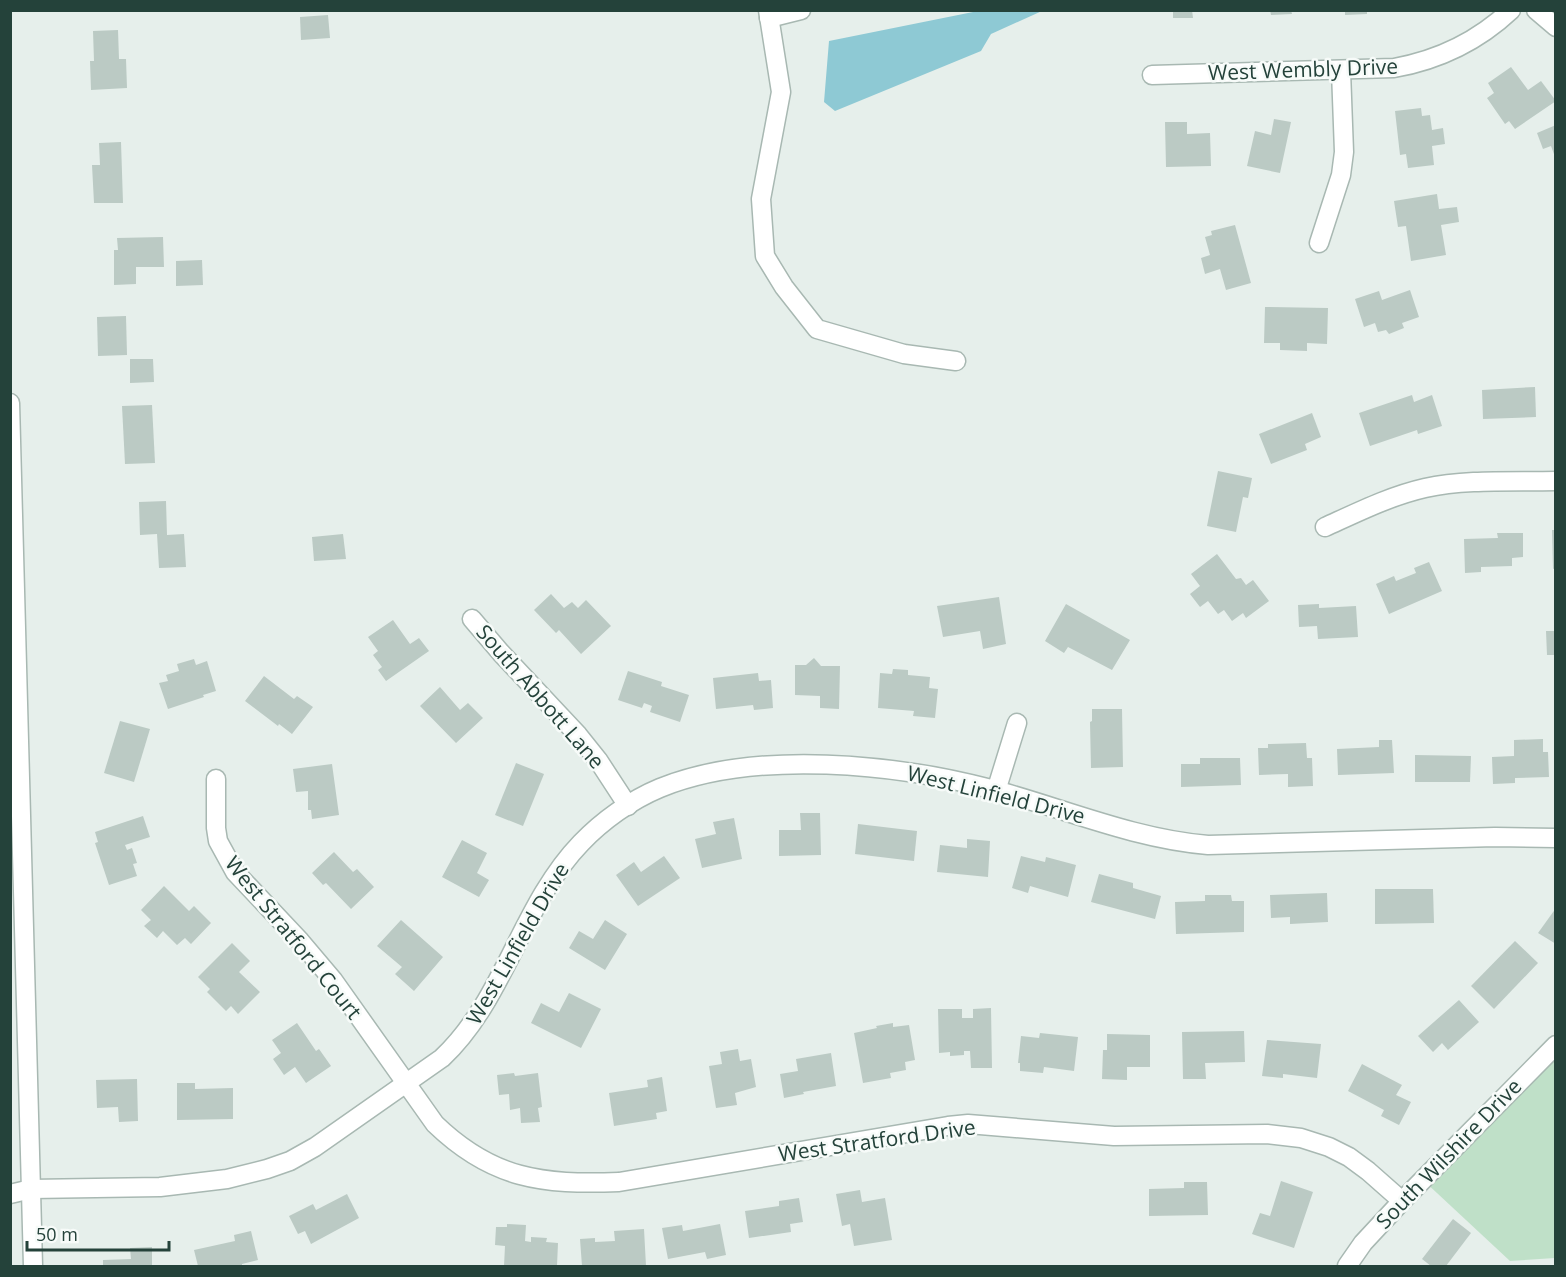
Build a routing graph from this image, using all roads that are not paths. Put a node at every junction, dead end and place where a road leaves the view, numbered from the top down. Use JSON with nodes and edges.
{"nodes":[{"id":1,"x":801,"y":10,"type":"edge"},
{"id":2,"x":1510,"y":10,"type":"edge"},
{"id":3,"x":1536,"y":10,"type":"edge"},
{"id":4,"x":769,"y":14,"type":"edge"},
{"id":5,"x":1556,"y":27,"type":"edge"},
{"id":6,"x":1341,"y":70,"type":"junction"},
{"id":7,"x":1152,"y":75,"type":"dead end"},
{"id":8,"x":1319,"y":243,"type":"dead end"},
{"id":9,"x":956,"y":361,"type":"dead end"},
{"id":10,"x":10,"y":403,"type":"edge"},
{"id":11,"x":1556,"y":481,"type":"edge"},
{"id":12,"x":1325,"y":527,"type":"dead end"},
{"id":13,"x":472,"y":620,"type":"dead end"},
{"id":14,"x":1017,"y":723,"type":"dead end"},
{"id":15,"x":216,"y":779,"type":"dead end"},
{"id":16,"x":996,"y":791,"type":"junction"},
{"id":17,"x":628,"y":806,"type":"junction"},
{"id":18,"x":1556,"y":838,"type":"edge"},
{"id":19,"x":1556,"y":1045,"type":"edge"},
{"id":20,"x":405,"y":1085,"type":"junction"},
{"id":21,"x":10,"y":1183,"type":"edge"},
{"id":22,"x":31,"y":1189,"type":"junction"},
{"id":23,"x":10,"y":1194,"type":"edge"},
{"id":24,"x":1402,"y":1201,"type":"junction"},
{"id":25,"x":33,"y":1266,"type":"edge"},
{"id":26,"x":1347,"y":1266,"type":"edge"}],
"edges":[{"from":1,"to":4,"type":"street"},
{"from":2,"to":6,"type":"street","name":"West Wembly Drive"},
{"from":3,"to":5,"type":"street"},
{"from":4,"to":9,"type":"street"},
{"from":6,"to":7,"type":"street","name":"West Wembly Drive"},
{"from":6,"to":8,"type":"street"},
{"from":10,"to":22,"type":"street"},
{"from":11,"to":12,"type":"street"},
{"from":13,"to":17,"type":"street","name":"South Abbott Lane"},
{"from":14,"to":16,"type":"street"},
{"from":15,"to":20,"type":"street","name":"West Stratford Court"},
{"from":16,"to":17,"type":"street","name":"West Linfield Drive"},
{"from":16,"to":18,"type":"street","name":"West Linfield Drive"},
{"from":17,"to":20,"type":"street","name":"West Linfield Drive"},
{"from":19,"to":24,"type":"street","name":"South Wilshire Drive"},
{"from":20,"to":22,"type":"street","name":"West Linfield Drive"},
{"from":20,"to":24,"type":"street","name":"West Stratford Drive"},
{"from":21,"to":22,"type":"street","name":"West Linfield Drive"},
{"from":22,"to":23,"type":"street","name":"West Linfield Drive"},
{"from":22,"to":25,"type":"street"},
{"from":24,"to":26,"type":"street","name":"South Wilshire Drive"}]}
